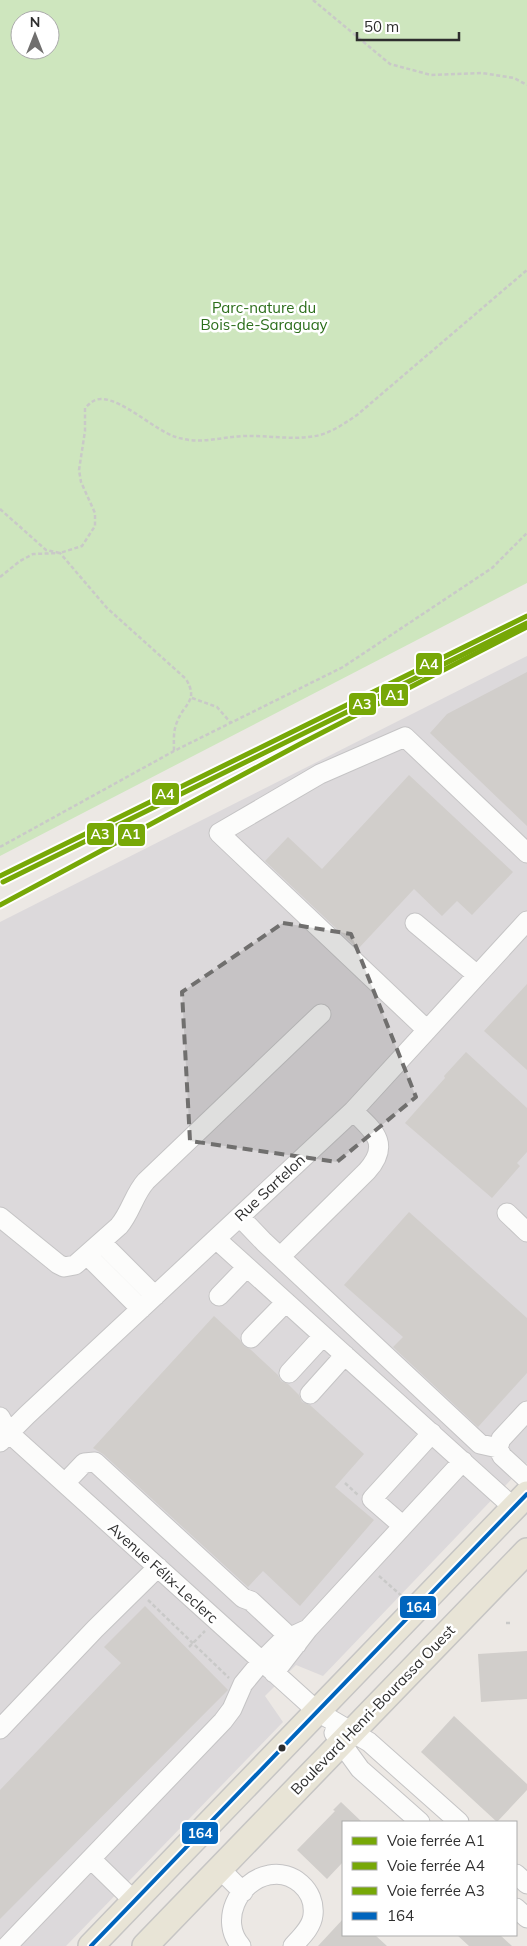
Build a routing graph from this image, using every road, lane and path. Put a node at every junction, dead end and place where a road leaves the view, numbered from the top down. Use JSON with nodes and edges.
{"nodes":[{"id":1,"x":313,"y":0,"type":"edge"},
{"id":2,"x":527,"y":85,"type":"edge"},
{"id":3,"x":527,"y":270,"type":"edge"},
{"id":4,"x":0,"y":509,"type":"edge"},
{"id":5,"x":527,"y":533,"type":"edge"},
{"id":6,"x":60,"y":553,"type":"junction"},
{"id":7,"x":0,"y":577,"type":"edge"},
{"id":8,"x":192,"y":698,"type":"junction"},
{"id":9,"x":231,"y":723,"type":"junction"},
{"id":10,"x":174,"y":751,"type":"junction"},
{"id":11,"x":0,"y":847,"type":"edge"},
{"id":12,"x":527,"y":854,"type":"edge"},
{"id":13,"x":527,"y":921,"type":"edge"},
{"id":14,"x":415,"y":923,"type":"dead end"},
{"id":15,"x":477,"y":974,"type":"junction"},
{"id":16,"x":321,"y":1014,"type":"dead end"},
{"id":17,"x":426,"y":1030,"type":"junction"},
{"id":18,"x":353,"y":1111,"type":"junction"},
{"id":19,"x":507,"y":1213,"type":"dead end"},
{"id":20,"x":0,"y":1217,"type":"edge"},
{"id":21,"x":240,"y":1217,"type":"junction"},
{"id":22,"x":527,"y":1232,"type":"edge"},
{"id":23,"x":216,"y":1239,"type":"junction"},
{"id":24,"x":101,"y":1242,"type":"junction"},
{"id":25,"x":87,"y":1255,"type":"junction"},
{"id":26,"x":280,"y":1257,"type":"junction"},
{"id":27,"x":247,"y":1267,"type":"junction"},
{"id":28,"x":155,"y":1296,"type":"junction"},
{"id":29,"x":219,"y":1296,"type":"dead end"},
{"id":30,"x":286,"y":1302,"type":"junction"},
{"id":31,"x":141,"y":1309,"type":"junction"},
{"id":32,"x":323,"y":1336,"type":"junction"},
{"id":33,"x":251,"y":1338,"type":"dead end"},
{"id":34,"x":344,"y":1355,"type":"junction"},
{"id":35,"x":289,"y":1373,"type":"dead end"},
{"id":36,"x":310,"y":1394,"type":"dead end"},
{"id":37,"x":527,"y":1411,"type":"edge"},
{"id":38,"x":0,"y":1417,"type":"edge"},
{"id":39,"x":432,"y":1433,"type":"junction"},
{"id":40,"x":5,"y":1438,"type":"edge"},
{"id":41,"x":498,"y":1448,"type":"junction"},
{"id":42,"x":462,"y":1461,"type":"junction"},
{"id":43,"x":527,"y":1479,"type":"edge"},
{"id":44,"x":65,"y":1483,"type":"junction"},
{"id":45,"x":344,"y":1483,"type":"dead end"},
{"id":46,"x":362,"y":1498,"type":"dead end"},
{"id":47,"x":520,"y":1501,"type":"edge"},
{"id":48,"x":403,"y":1526,"type":"junction"},
{"id":49,"x":527,"y":1550,"type":"edge"},
{"id":50,"x":158,"y":1567,"type":"junction"},
{"id":51,"x":372,"y":1570,"type":"dead end"},
{"id":52,"x":143,"y":1596,"type":"dead end"},
{"id":53,"x":408,"y":1602,"type":"dead end"},
{"id":54,"x":506,"y":1623,"type":"dead end"},
{"id":55,"x":511,"y":1623,"type":"dead end"},
{"id":56,"x":207,"y":1630,"type":"dead end"},
{"id":57,"x":298,"y":1637,"type":"junction"},
{"id":58,"x":193,"y":1643,"type":"junction"},
{"id":59,"x":189,"y":1647,"type":"dead end"},
{"id":60,"x":268,"y":1667,"type":"junction"},
{"id":61,"x":235,"y":1684,"type":"dead end"},
{"id":62,"x":318,"y":1712,"type":"junction"},
{"id":63,"x":0,"y":1729,"type":"edge"},
{"id":64,"x":347,"y":1738,"type":"junction"},
{"id":65,"x":419,"y":1821,"type":"edge"},
{"id":66,"x":458,"y":1821,"type":"edge"},
{"id":67,"x":91,"y":1859,"type":"junction"},
{"id":68,"x":220,"y":1870,"type":"junction"},
{"id":69,"x":517,"y":1875,"type":"edge"},
{"id":70,"x":527,"y":1884,"type":"edge"},
{"id":71,"x":243,"y":1892,"type":"junction"},
{"id":72,"x":134,"y":1901,"type":"junction"},
{"id":73,"x":517,"y":1909,"type":"edge"},
{"id":74,"x":527,"y":1918,"type":"edge"},
{"id":75,"x":7,"y":1946,"type":"edge"},
{"id":76,"x":91,"y":1946,"type":"edge"},
{"id":77,"x":145,"y":1946,"type":"edge"},
{"id":78,"x":241,"y":1946,"type":"edge"},
{"id":79,"x":292,"y":1946,"type":"edge"}],
"edges":[{"from":1,"to":2,"type":"path"},
{"from":3,"to":6,"type":"path"},
{"from":4,"to":6,"type":"path"},
{"from":5,"to":9,"type":"path"},
{"from":6,"to":7,"type":"path"},
{"from":6,"to":8,"type":"path"},
{"from":8,"to":9,"type":"path"},
{"from":8,"to":10,"type":"path"},
{"from":9,"to":10,"type":"path"},
{"from":10,"to":11,"type":"path"},
{"from":12,"to":17,"type":"street"},
{"from":13,"to":15,"type":"street","name":"Rue Sartelon"},
{"from":14,"to":15,"type":"street"},
{"from":15,"to":17,"type":"street","name":"Rue Sartelon"},
{"from":16,"to":24,"type":"street"},
{"from":17,"to":18,"type":"street","name":"Rue Sartelon"},
{"from":18,"to":21,"type":"street","name":"Rue Sartelon"},
{"from":18,"to":26,"type":"street"},
{"from":19,"to":22,"type":"street"},
{"from":20,"to":25,"type":"street"},
{"from":21,"to":23,"type":"street","name":"Rue Sartelon"},
{"from":21,"to":26,"type":"street"},
{"from":23,"to":27,"type":"street"},
{"from":23,"to":28,"type":"street","name":"Rue Sartelon"},
{"from":24,"to":25,"type":"street"},
{"from":24,"to":28,"type":"street"},
{"from":25,"to":31,"type":"street"},
{"from":26,"to":41,"type":"street"},
{"from":27,"to":29,"type":"street"},
{"from":27,"to":30,"type":"street"},
{"from":28,"to":31,"type":"street","name":"Rue Sartelon"},
{"from":30,"to":32,"type":"street"},
{"from":30,"to":33,"type":"street"},
{"from":31,"to":40,"type":"street","name":"Rue Sartelon"},
{"from":32,"to":34,"type":"street"},
{"from":32,"to":35,"type":"street"},
{"from":34,"to":36,"type":"street"},
{"from":34,"to":39,"type":"street"},
{"from":37,"to":41,"type":"street"},
{"from":38,"to":40,"type":"street","name":"Avenue Félix-Leclerc"},
{"from":39,"to":42,"type":"street"},
{"from":39,"to":48,"type":"street"},
{"from":40,"to":44,"type":"street","name":"Avenue Félix-Leclerc"},
{"from":41,"to":43,"type":"street"},
{"from":42,"to":47,"type":"street"},
{"from":42,"to":48,"type":"street"},
{"from":44,"to":50,"type":"street","name":"Avenue Félix-Leclerc"},
{"from":44,"to":57,"type":"street"},
{"from":45,"to":46,"type":"path"},
{"from":47,"to":62,"type":"main road"},
{"from":48,"to":57,"type":"street"},
{"from":49,"to":64,"type":"main road","name":"Boulevard Henri-Bourassa Ouest"},
{"from":50,"to":60,"type":"street","name":"Avenue Félix-Leclerc"},
{"from":50,"to":63,"type":"street"},
{"from":51,"to":53,"type":"path"},
{"from":52,"to":58,"type":"path"},
{"from":54,"to":55,"type":"path"},
{"from":56,"to":58,"type":"path"},
{"from":57,"to":60,"type":"street"},
{"from":58,"to":59,"type":"path"},
{"from":58,"to":61,"type":"path"},
{"from":60,"to":62,"type":"street","name":"Avenue Félix-Leclerc"},
{"from":60,"to":67,"type":"street"},
{"from":62,"to":64,"type":"street","name":"Avenue Félix-Leclerc"},
{"from":62,"to":72,"type":"main road"},
{"from":64,"to":65,"type":"street","name":"Avenue Félix-Leclerc"},
{"from":64,"to":66,"type":"street","name":"Avenue Félix-Leclerc"},
{"from":64,"to":68,"type":"main road","name":"Boulevard Henri-Bourassa Ouest"},
{"from":67,"to":72,"type":"street"},
{"from":67,"to":75,"type":"street"},
{"from":68,"to":71,"type":"street"},
{"from":68,"to":77,"type":"main road","name":"Boulevard Henri-Bourassa Ouest"},
{"from":69,"to":70,"type":"street"},
{"from":71,"to":78,"type":"street"},
{"from":71,"to":79,"type":"street"},
{"from":72,"to":76,"type":"main road"},
{"from":73,"to":74,"type":"street"}]}
